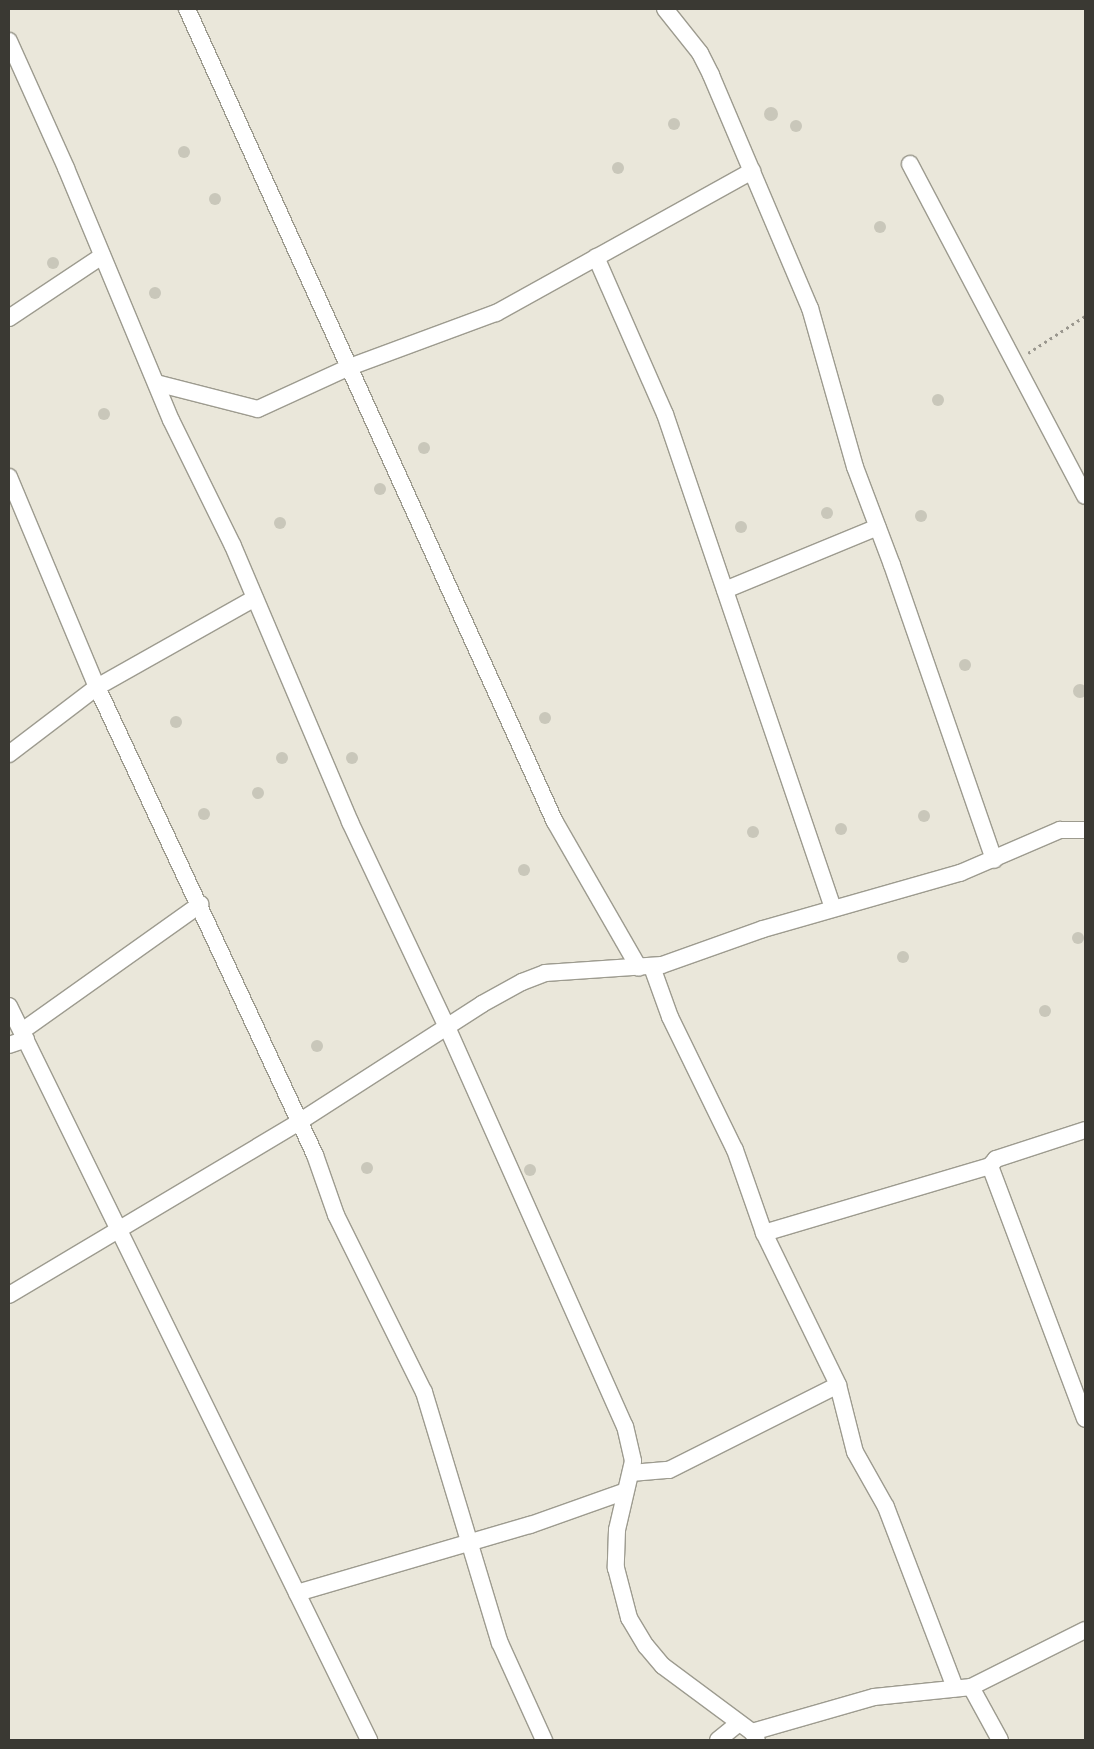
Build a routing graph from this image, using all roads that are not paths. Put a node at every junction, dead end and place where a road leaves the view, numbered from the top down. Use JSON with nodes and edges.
{"nodes":[{"id":1,"x":188,"y":9,"type":"edge"},
{"id":2,"x":665,"y":9,"type":"edge"},
{"id":3,"x":9,"y":41,"type":"edge"},
{"id":4,"x":910,"y":164,"type":"dead end"},
{"id":5,"x":752,"y":170,"type":"junction"},
{"id":6,"x":102,"y":256,"type":"junction"},
{"id":7,"x":596,"y":256,"type":"junction"},
{"id":8,"x":9,"y":318,"type":"edge"},
{"id":9,"x":347,"y":368,"type":"junction"},
{"id":10,"x":156,"y":382,"type":"junction"},
{"id":11,"x":9,"y":478,"type":"edge"},
{"id":12,"x":1085,"y":496,"type":"edge"},
{"id":13,"x":878,"y":527,"type":"junction"},
{"id":14,"x":725,"y":590,"type":"junction"},
{"id":15,"x":255,"y":598,"type":"junction"},
{"id":16,"x":97,"y":687,"type":"junction"},
{"id":17,"x":9,"y":754,"type":"edge"},
{"id":18,"x":1085,"y":830,"type":"edge"},
{"id":19,"x":994,"y":860,"type":"junction"},
{"id":20,"x":200,"y":904,"type":"junction"},
{"id":21,"x":833,"y":908,"type":"junction"},
{"id":22,"x":646,"y":968,"type":"junction"},
{"id":23,"x":9,"y":1006,"type":"edge"},
{"id":24,"x":447,"y":1027,"type":"junction"},
{"id":25,"x":24,"y":1035,"type":"junction"},
{"id":26,"x":9,"y":1045,"type":"edge"},
{"id":27,"x":299,"y":1122,"type":"junction"},
{"id":28,"x":1085,"y":1130,"type":"edge"},
{"id":29,"x":990,"y":1166,"type":"junction"},
{"id":30,"x":120,"y":1228,"type":"junction"},
{"id":31,"x":764,"y":1233,"type":"junction"},
{"id":32,"x":9,"y":1294,"type":"edge"},
{"id":33,"x":838,"y":1384,"type":"junction"},
{"id":34,"x":1085,"y":1418,"type":"edge"},
{"id":35,"x":631,"y":1473,"type":"junction"},
{"id":36,"x":624,"y":1492,"type":"junction"},
{"id":37,"x":470,"y":1540,"type":"junction"},
{"id":38,"x":297,"y":1593,"type":"junction"},
{"id":39,"x":1085,"y":1630,"type":"edge"},
{"id":40,"x":971,"y":1686,"type":"junction"},
{"id":41,"x":955,"y":1688,"type":"junction"},
{"id":42,"x":749,"y":1732,"type":"edge"},
{"id":43,"x":369,"y":1740,"type":"edge"},
{"id":44,"x":544,"y":1740,"type":"edge"},
{"id":45,"x":718,"y":1740,"type":"edge"},
{"id":46,"x":1000,"y":1740,"type":"edge"}],
"edges":[{"from":1,"to":9,"type":"street"},
{"from":2,"to":5,"type":"street"},
{"from":3,"to":6,"type":"street"},
{"from":4,"to":12,"type":"street"},
{"from":5,"to":7,"type":"street"},
{"from":5,"to":13,"type":"street"},
{"from":6,"to":8,"type":"street"},
{"from":6,"to":10,"type":"street"},
{"from":7,"to":9,"type":"street"},
{"from":7,"to":14,"type":"street"},
{"from":9,"to":10,"type":"street"},
{"from":9,"to":22,"type":"street"},
{"from":10,"to":15,"type":"street"},
{"from":11,"to":16,"type":"street"},
{"from":13,"to":14,"type":"street"},
{"from":13,"to":19,"type":"street"},
{"from":14,"to":21,"type":"street"},
{"from":15,"to":16,"type":"street"},
{"from":15,"to":24,"type":"street"},
{"from":16,"to":17,"type":"street"},
{"from":16,"to":20,"type":"street"},
{"from":18,"to":19,"type":"street"},
{"from":19,"to":21,"type":"street"},
{"from":20,"to":25,"type":"street"},
{"from":20,"to":27,"type":"street"},
{"from":21,"to":22,"type":"street"},
{"from":22,"to":24,"type":"street"},
{"from":22,"to":31,"type":"street"},
{"from":23,"to":25,"type":"street"},
{"from":24,"to":27,"type":"street"},
{"from":24,"to":35,"type":"street"},
{"from":25,"to":26,"type":"street"},
{"from":25,"to":30,"type":"street"},
{"from":27,"to":30,"type":"street"},
{"from":27,"to":37,"type":"street"},
{"from":28,"to":29,"type":"street"},
{"from":29,"to":31,"type":"street"},
{"from":29,"to":34,"type":"street"},
{"from":30,"to":32,"type":"street"},
{"from":30,"to":38,"type":"street"},
{"from":31,"to":33,"type":"street"},
{"from":33,"to":35,"type":"street"},
{"from":33,"to":41,"type":"street"},
{"from":35,"to":36,"type":"street"},
{"from":36,"to":37,"type":"street"},
{"from":36,"to":42,"type":"street"},
{"from":37,"to":38,"type":"street"},
{"from":37,"to":44,"type":"street"},
{"from":38,"to":43,"type":"street"},
{"from":39,"to":40,"type":"street"},
{"from":40,"to":41,"type":"street"},
{"from":40,"to":46,"type":"street"},
{"from":41,"to":42,"type":"street"},
{"from":42,"to":45,"type":"street"}]}
